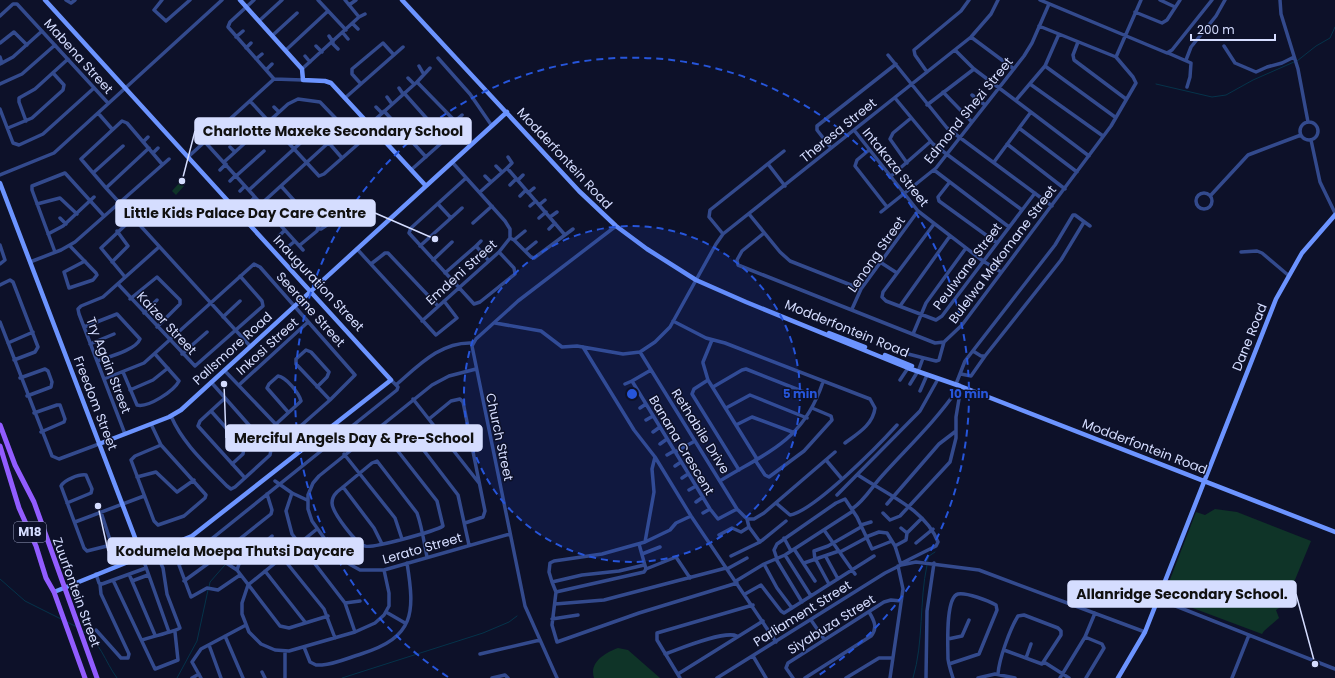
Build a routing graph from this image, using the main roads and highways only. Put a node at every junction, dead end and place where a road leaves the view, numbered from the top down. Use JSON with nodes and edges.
{"nodes":[{"id":1,"x":0,"y":425,"type":"edge"},
{"id":2,"x":0,"y":446,"type":"edge"},
{"id":3,"x":85,"y":678,"type":"edge"},
{"id":4,"x":97,"y":678,"type":"edge"}],
"edges":[{"from":1,"to":4,"type":"main road","name":"Zuurfontein Street","number":"M18"},
{"from":2,"to":3,"type":"main road","name":"Zuurfontein Street","number":"M18"}]}
